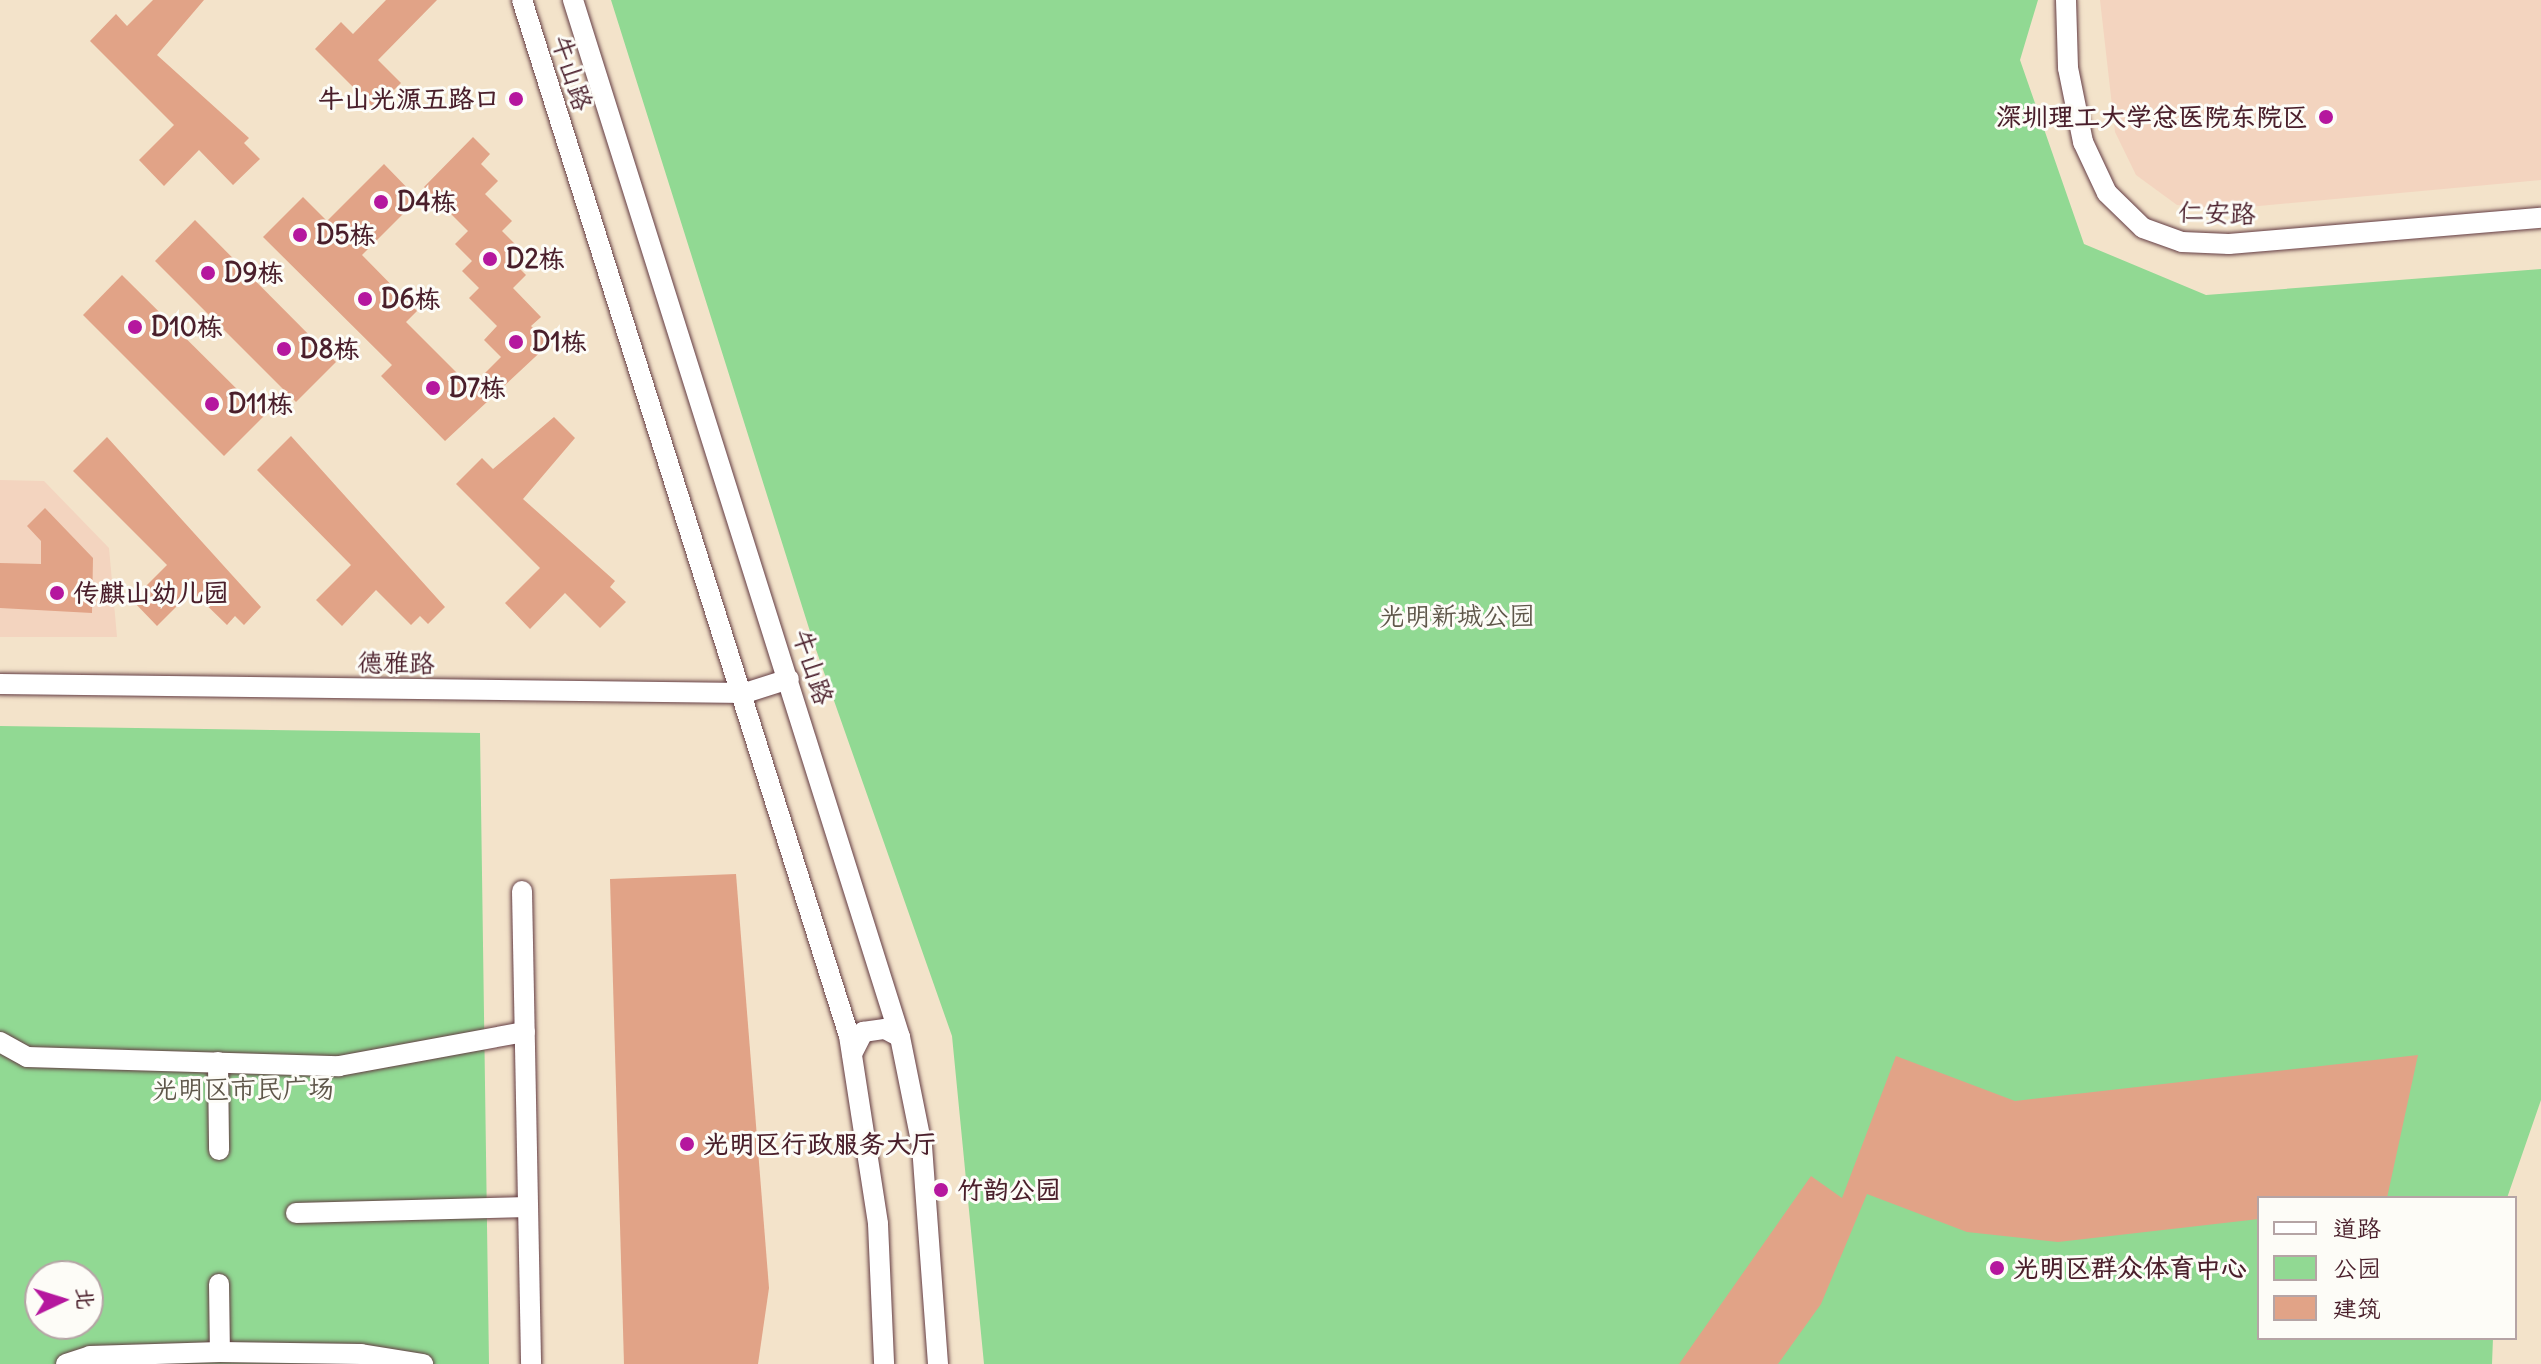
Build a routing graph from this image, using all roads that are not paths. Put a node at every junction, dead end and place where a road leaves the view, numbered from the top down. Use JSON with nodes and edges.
{"nodes":[{"id":1,"x":522,"y":0,"type":"edge"},
{"id":2,"x":573,"y":0,"type":"edge"},
{"id":3,"x":2066,"y":0,"type":"edge"},
{"id":4,"x":2541,"y":218,"type":"edge"},
{"id":5,"x":789,"y":679,"type":"junction"},
{"id":6,"x":0,"y":684,"type":"edge"},
{"id":7,"x":745,"y":693,"type":"junction"},
{"id":8,"x":522,"y":891,"type":"dead end"},
{"id":9,"x":525,"y":1032,"type":"junction"},
{"id":10,"x":900,"y":1037,"type":"junction"},
{"id":11,"x":0,"y":1042,"type":"edge"},
{"id":12,"x":852,"y":1054,"type":"junction"},
{"id":13,"x":218,"y":1062,"type":"junction"},
{"id":14,"x":219,"y":1150,"type":"dead end"},
{"id":15,"x":528,"y":1207,"type":"junction"},
{"id":16,"x":296,"y":1213,"type":"dead end"},
{"id":17,"x":219,"y":1284,"type":"dead end"},
{"id":18,"x":220,"y":1352,"type":"junction"},
{"id":19,"x":66,"y":1364,"type":"edge"},
{"id":20,"x":423,"y":1364,"type":"edge"},
{"id":21,"x":531,"y":1364,"type":"edge"},
{"id":22,"x":884,"y":1364,"type":"edge"},
{"id":23,"x":938,"y":1364,"type":"edge"}],
"edges":[{"from":1,"to":7,"type":"street","name":"牛山路"},
{"from":2,"to":5,"type":"street","name":"牛山路"},
{"from":3,"to":4,"type":"street","name":"仁安路"},
{"from":5,"to":7,"type":"street","name":"德雅路"},
{"from":5,"to":10,"type":"street","name":"牛山路"},
{"from":6,"to":7,"type":"street","name":"德雅路"},
{"from":7,"to":12,"type":"street","name":"牛山路"},
{"from":8,"to":9,"type":"street"},
{"from":9,"to":13,"type":"street"},
{"from":9,"to":15,"type":"street"},
{"from":10,"to":12,"type":"street"},
{"from":10,"to":23,"type":"street","name":"牛山路"},
{"from":11,"to":13,"type":"street"},
{"from":12,"to":22,"type":"street","name":"牛山路"},
{"from":13,"to":14,"type":"street"},
{"from":15,"to":16,"type":"street"},
{"from":15,"to":21,"type":"street"},
{"from":17,"to":18,"type":"street"},
{"from":18,"to":19,"type":"street"},
{"from":18,"to":20,"type":"street"}]}
